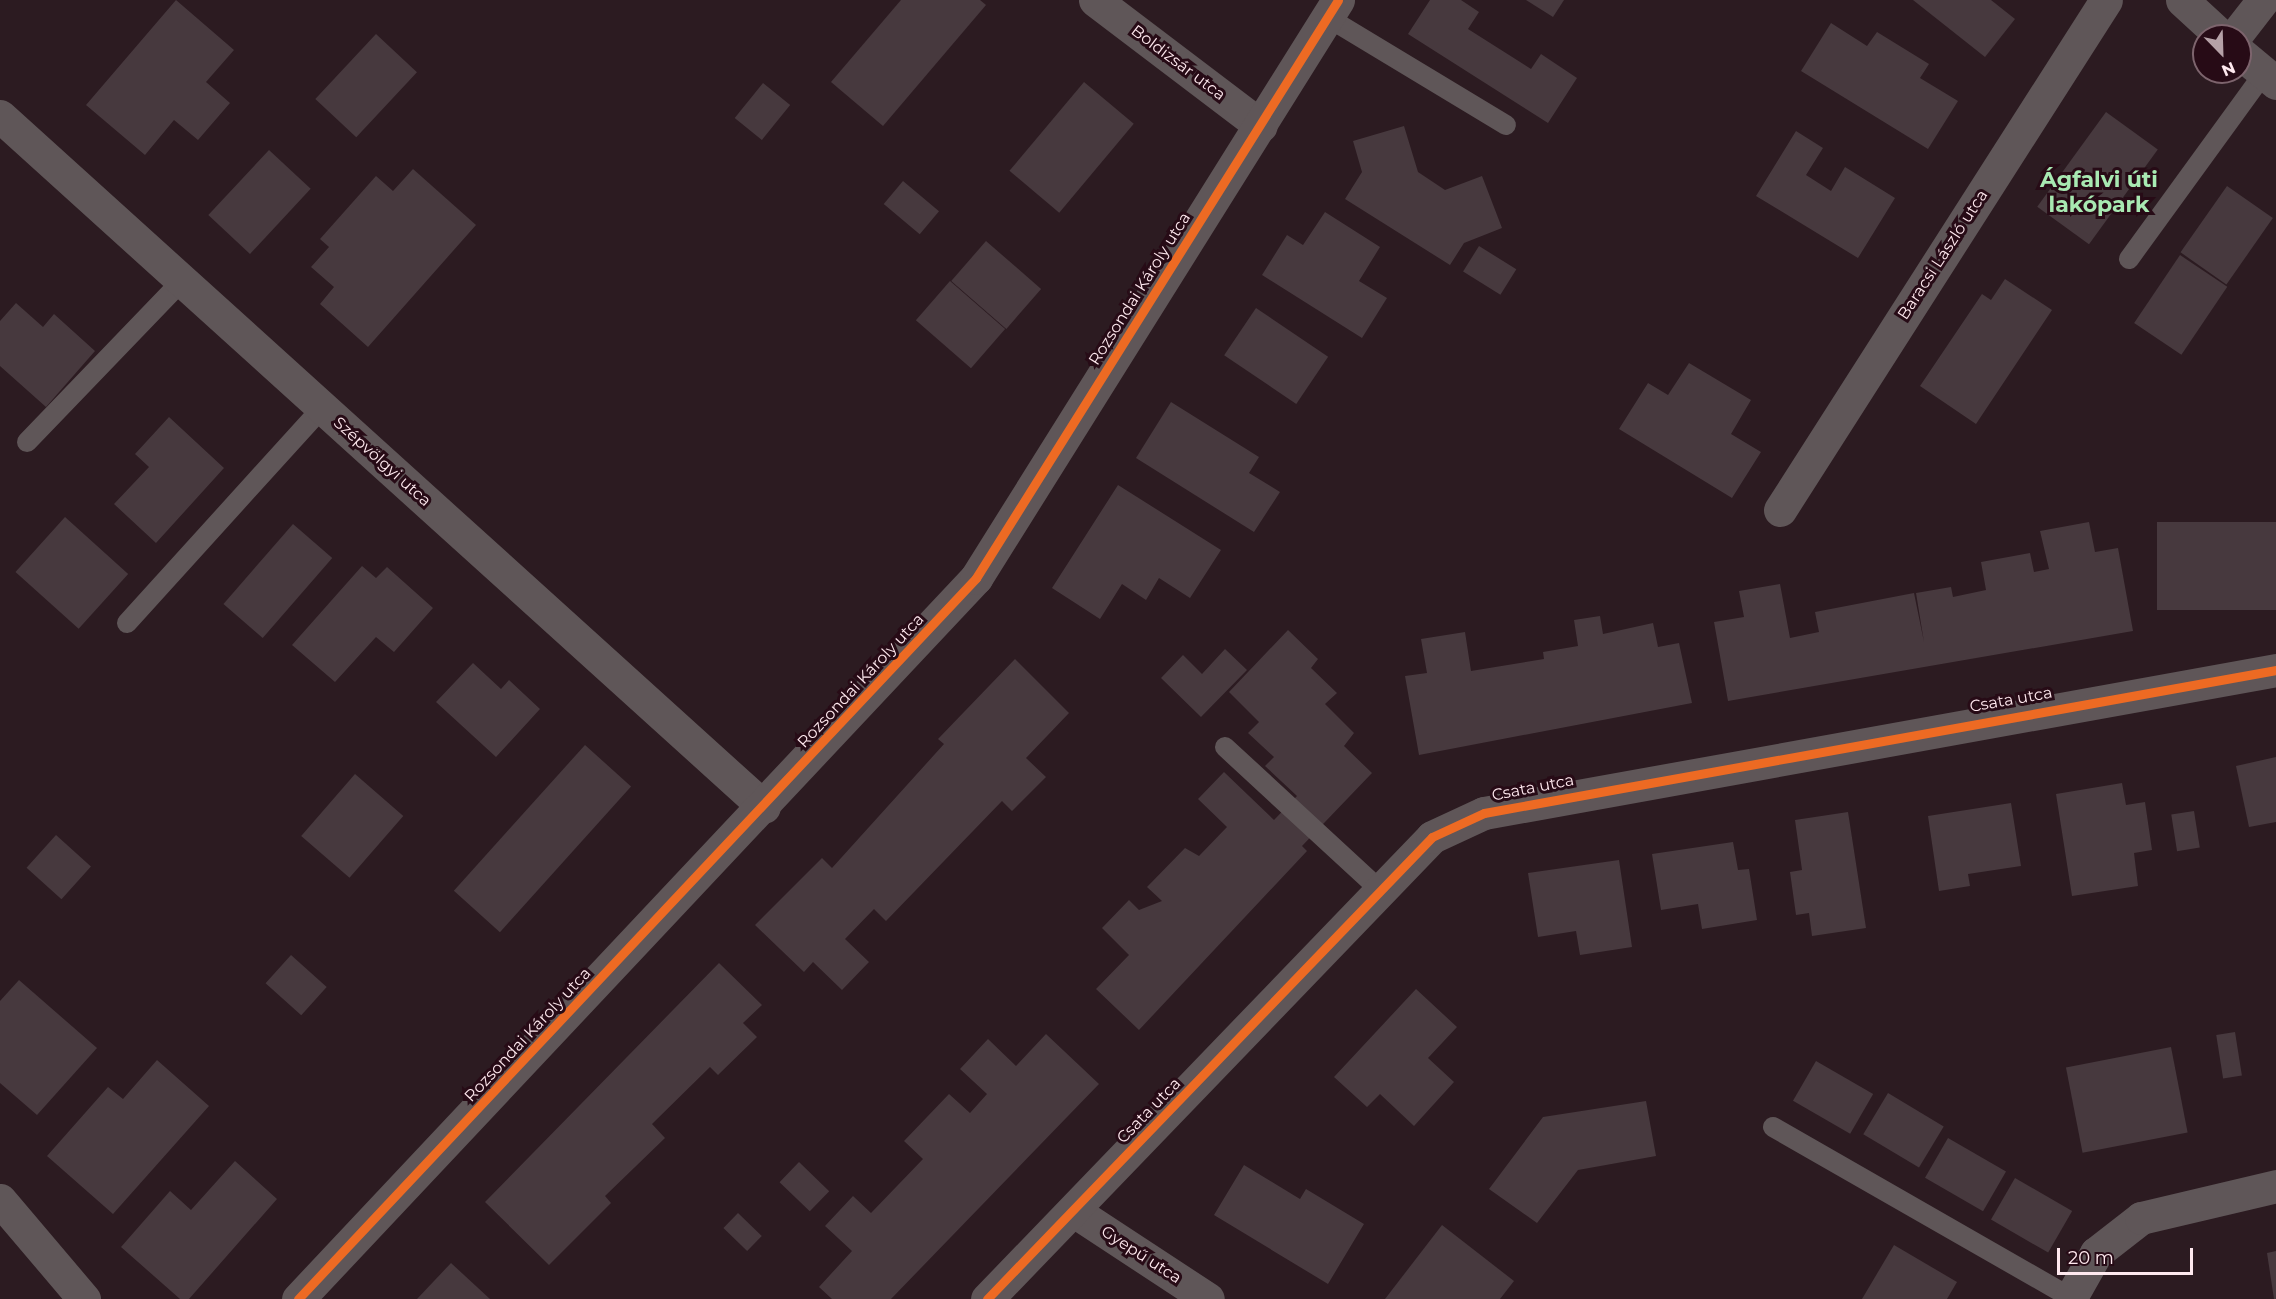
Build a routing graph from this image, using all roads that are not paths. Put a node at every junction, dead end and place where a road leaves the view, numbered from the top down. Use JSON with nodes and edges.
{"nodes":[{"id":1,"x":1095,"y":0,"type":"edge"},
{"id":2,"x":2106,"y":0,"type":"edge"},
{"id":3,"x":2182,"y":0,"type":"edge"},
{"id":4,"x":2263,"y":0,"type":"edge"},
{"id":5,"x":1332,"y":8,"type":"edge"},
{"id":6,"x":2208,"y":24,"type":"edge"},
{"id":7,"x":2244,"y":24,"type":"edge"},
{"id":8,"x":2260,"y":69,"type":"edge"},
{"id":9,"x":0,"y":116,"type":"edge"},
{"id":10,"x":1506,"y":125,"type":"dead end"},
{"id":11,"x":1261,"y":126,"type":"junction"},
{"id":12,"x":2128,"y":259,"type":"dead end"},
{"id":13,"x":181,"y":282,"type":"junction"},
{"id":14,"x":322,"y":408,"type":"junction"},
{"id":15,"x":27,"y":442,"type":"dead end"},
{"id":16,"x":1780,"y":510,"type":"dead end"},
{"id":17,"x":127,"y":623,"type":"dead end"},
{"id":18,"x":2276,"y":670,"type":"edge"},
{"id":19,"x":1225,"y":747,"type":"dead end"},
{"id":20,"x":764,"y":807,"type":"junction"},
{"id":21,"x":1381,"y":891,"type":"junction"},
{"id":22,"x":1773,"y":1127,"type":"dead end"},
{"id":23,"x":2276,"y":1186,"type":"edge"},
{"id":24,"x":0,"y":1200,"type":"edge"},
{"id":25,"x":1074,"y":1211,"type":"junction"},
{"id":26,"x":2070,"y":1298,"type":"edge"},
{"id":27,"x":84,"y":1299,"type":"edge"},
{"id":28,"x":298,"y":1299,"type":"edge"},
{"id":29,"x":987,"y":1299,"type":"edge"},
{"id":30,"x":1209,"y":1299,"type":"edge"}],
"edges":[{"from":1,"to":11,"type":"street","name":"Boldizsár utca"},
{"from":2,"to":16,"type":"street","name":"Baracsi László utca"},
{"from":3,"to":6,"type":"street"},
{"from":4,"to":7,"type":"street"},
{"from":5,"to":10,"type":"lane"},
{"from":5,"to":11,"type":"street","name":"Rozsondai Károly utca"},
{"from":8,"to":12,"type":"lane"},
{"from":9,"to":13,"type":"street","name":"Szépvölgyi utca"},
{"from":11,"to":20,"type":"street","name":"Rozsondai Károly utca"},
{"from":13,"to":14,"type":"street","name":"Szépvölgyi utca"},
{"from":13,"to":15,"type":"lane"},
{"from":14,"to":17,"type":"lane"},
{"from":14,"to":20,"type":"street","name":"Szépvölgyi utca"},
{"from":18,"to":21,"type":"street","name":"Csata utca"},
{"from":19,"to":21,"type":"lane"},
{"from":20,"to":28,"type":"street","name":"Rozsondai Károly utca"},
{"from":21,"to":25,"type":"street","name":"Csata utca"},
{"from":22,"to":26,"type":"lane"},
{"from":23,"to":26,"type":"street"},
{"from":24,"to":27,"type":"street"},
{"from":25,"to":29,"type":"street","name":"Csata utca"},
{"from":25,"to":30,"type":"street","name":"Gyepű utca"}]}
